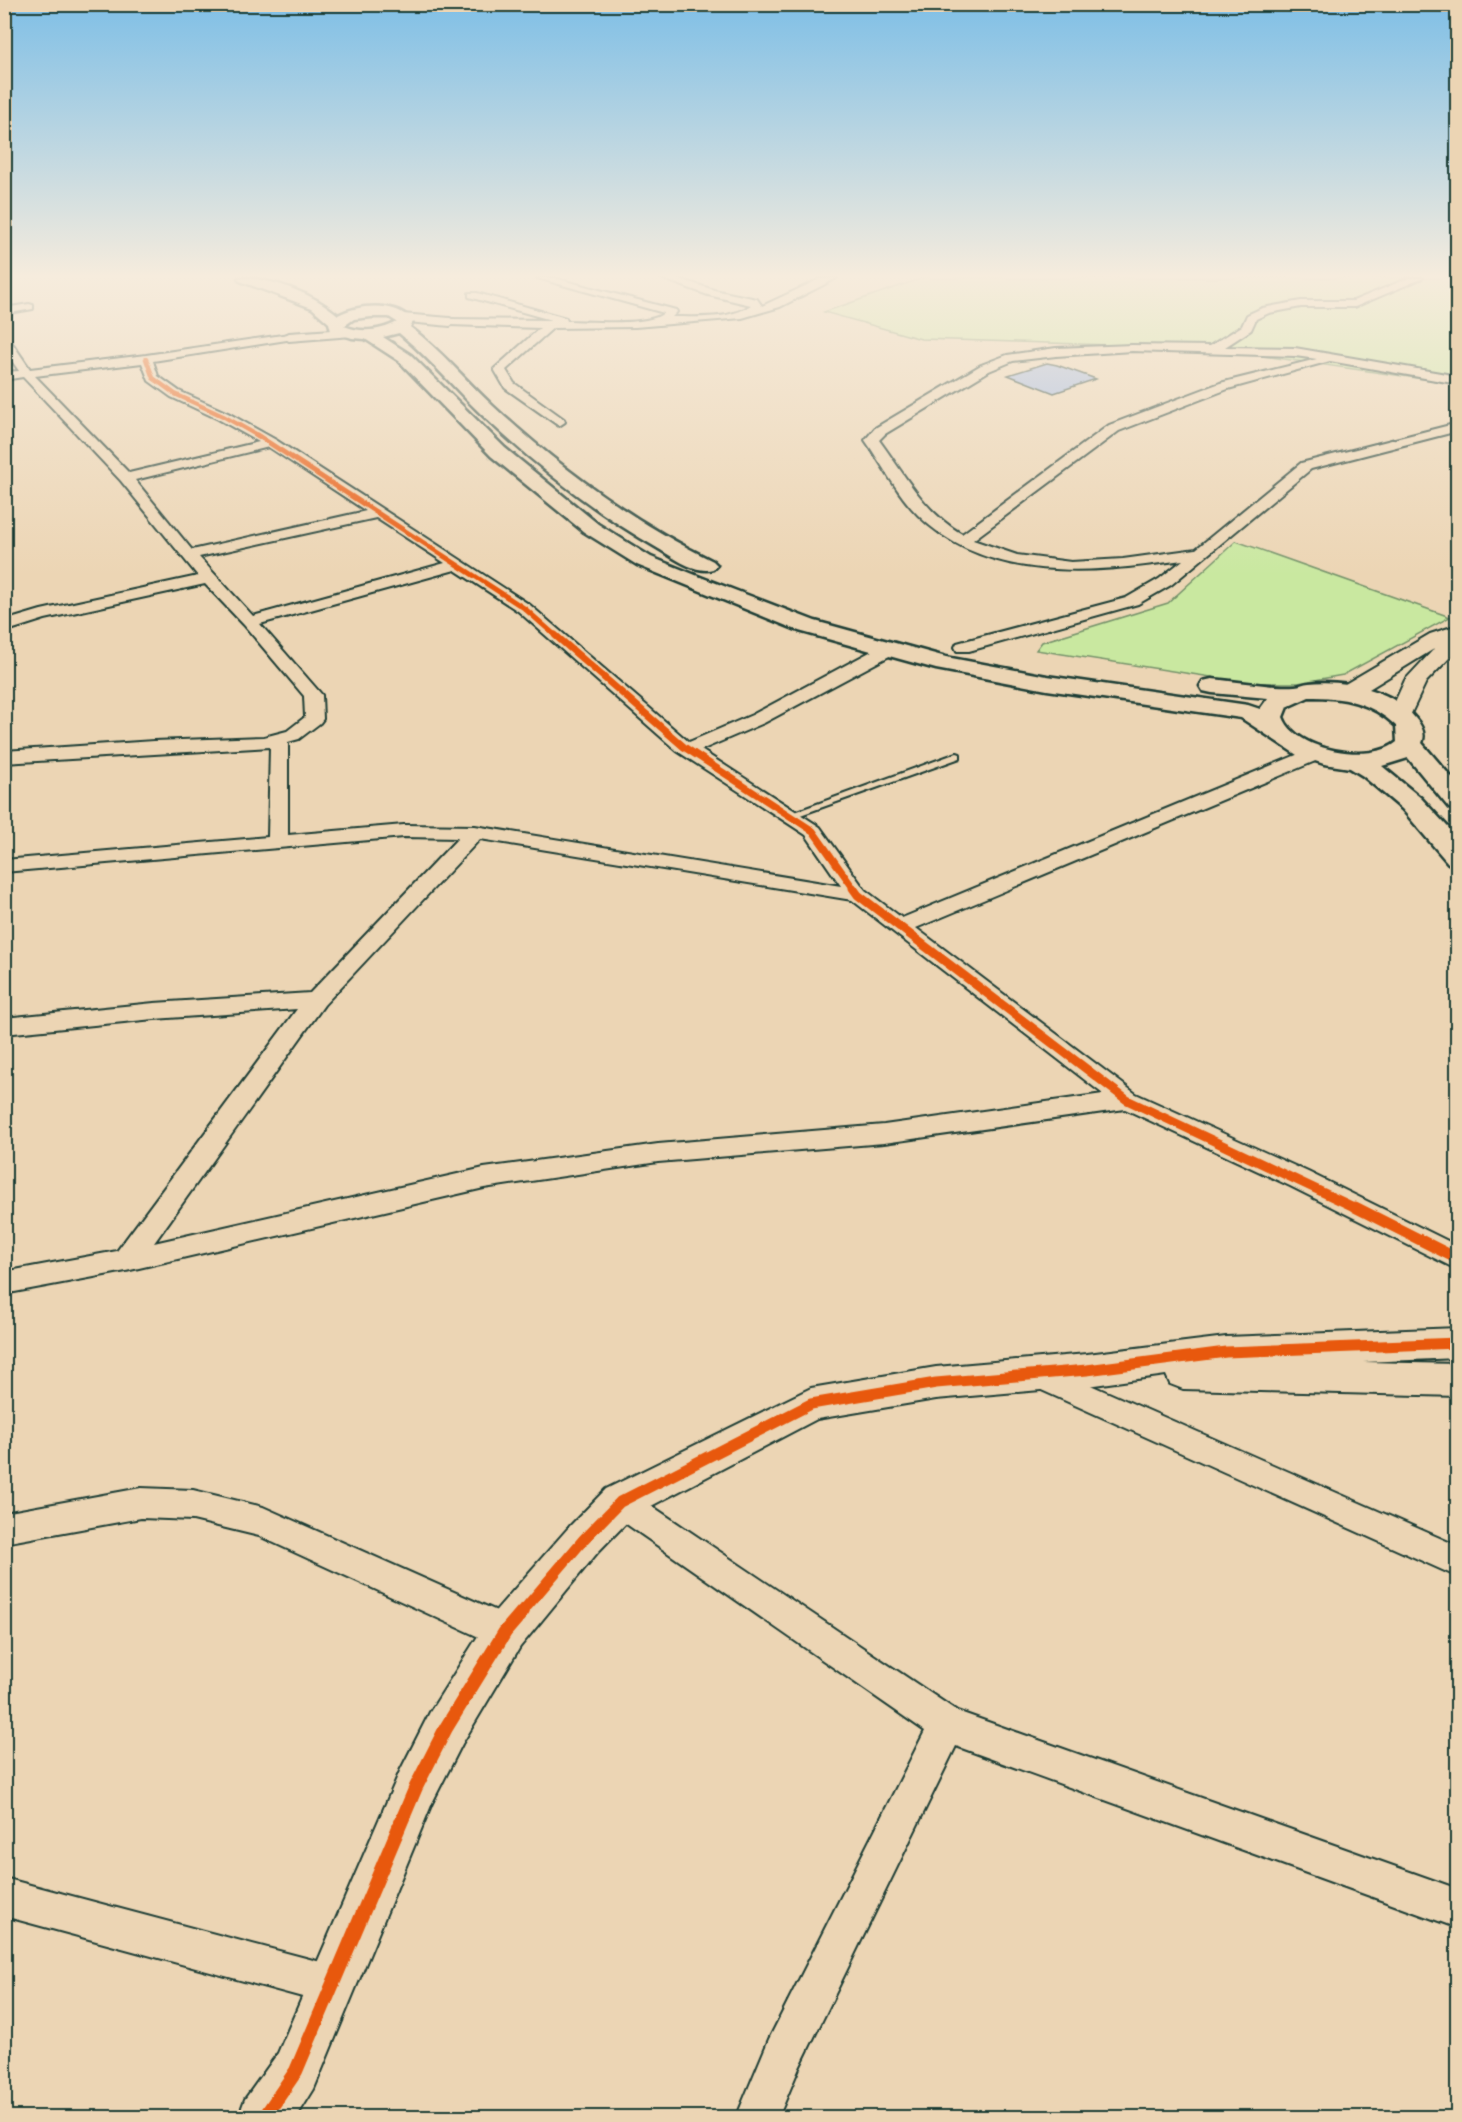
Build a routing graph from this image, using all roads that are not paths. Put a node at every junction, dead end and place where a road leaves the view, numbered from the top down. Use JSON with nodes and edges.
{"nodes":[{"id":1,"x":30,"y":377,"type":"edge"},
{"id":2,"x":153,"y":377,"type":"edge"},
{"id":3,"x":424,"y":377,"type":"edge"},
{"id":4,"x":455,"y":377,"type":"edge"},
{"id":5,"x":505,"y":377,"type":"edge"},
{"id":6,"x":970,"y":377,"type":"edge"},
{"id":7,"x":1260,"y":377,"type":"edge"},
{"id":8,"x":1441,"y":377,"type":"edge"},
{"id":9,"x":1458,"y":380,"type":"edge"},
{"id":10,"x":560,"y":422,"type":"dead end"},
{"id":11,"x":1458,"y":427,"type":"edge"},
{"id":12,"x":271,"y":442,"type":"junction"},
{"id":13,"x":126,"y":478,"type":"junction"},
{"id":14,"x":377,"y":513,"type":"junction"},
{"id":15,"x":963,"y":540,"type":"junction"},
{"id":16,"x":1200,"y":553,"type":"junction"},
{"id":17,"x":189,"y":555,"type":"junction"},
{"id":18,"x":456,"y":565,"type":"junction"},
{"id":19,"x":208,"y":579,"type":"junction"},
{"id":20,"x":803,"y":603,"type":"dead end"},
{"id":21,"x":849,"y":616,"type":"dead end"},
{"id":22,"x":250,"y":622,"type":"junction"},
{"id":23,"x":4,"y":627,"type":"edge"},
{"id":24,"x":1458,"y":631,"type":"edge"},
{"id":25,"x":1458,"y":637,"type":"edge"},
{"id":26,"x":963,"y":648,"type":"junction"},
{"id":27,"x":889,"y":649,"type":"junction"},
{"id":28,"x":1348,"y":692,"type":"junction"},
{"id":29,"x":1291,"y":693,"type":"junction"},
{"id":30,"x":1400,"y":715,"type":"junction"},
{"id":31,"x":1275,"y":729,"type":"junction"},
{"id":32,"x":279,"y":739,"type":"junction"},
{"id":33,"x":1409,"y":744,"type":"junction"},
{"id":34,"x":688,"y":749,"type":"junction"},
{"id":35,"x":1318,"y":753,"type":"junction"},
{"id":36,"x":957,"y":756,"type":"dead end"},
{"id":37,"x":4,"y":757,"type":"edge"},
{"id":38,"x":1356,"y":760,"type":"junction"},
{"id":39,"x":1458,"y":802,"type":"edge"},
{"id":40,"x":789,"y":816,"type":"junction"},
{"id":41,"x":475,"y":832,"type":"junction"},
{"id":42,"x":278,"y":840,"type":"junction"},
{"id":43,"x":1458,"y":856,"type":"edge"},
{"id":44,"x":4,"y":866,"type":"edge"},
{"id":45,"x":858,"y":895,"type":"junction"},
{"id":46,"x":900,"y":927,"type":"junction"},
{"id":47,"x":316,"y":1000,"type":"junction"},
{"id":48,"x":4,"y":1026,"type":"edge"},
{"id":49,"x":1127,"y":1100,"type":"junction"},
{"id":50,"x":1458,"y":1259,"type":"edge"},
{"id":51,"x":126,"y":1260,"type":"junction"},
{"id":52,"x":4,"y":1283,"type":"edge"},
{"id":53,"x":1458,"y":1343,"type":"edge"},
{"id":54,"x":1087,"y":1370,"type":"junction"},
{"id":55,"x":1036,"y":1374,"type":"junction"},
{"id":56,"x":1458,"y":1380,"type":"edge"},
{"id":57,"x":620,"y":1502,"type":"junction"},
{"id":58,"x":4,"y":1528,"type":"edge"},
{"id":59,"x":1458,"y":1562,"type":"edge"},
{"id":60,"x":505,"y":1632,"type":"junction"},
{"id":61,"x":947,"y":1725,"type":"junction"},
{"id":62,"x":4,"y":1896,"type":"edge"},
{"id":63,"x":1458,"y":1909,"type":"edge"},
{"id":64,"x":332,"y":1985,"type":"junction"},
{"id":65,"x":264,"y":2118,"type":"edge"},
{"id":66,"x":757,"y":2118,"type":"edge"}],
"edges":[{"from":1,"to":13,"type":"street"},
{"from":2,"to":12,"type":"street"},
{"from":3,"to":27,"type":"main road"},
{"from":4,"to":20,"type":"main road"},
{"from":5,"to":10,"type":"street"},
{"from":6,"to":15,"type":"street"},
{"from":7,"to":15,"type":"street"},
{"from":8,"to":9,"type":"street"},
{"from":11,"to":16,"type":"street"},
{"from":12,"to":13,"type":"street"},
{"from":12,"to":14,"type":"street"},
{"from":13,"to":17,"type":"street"},
{"from":14,"to":17,"type":"street"},
{"from":14,"to":18,"type":"street"},
{"from":15,"to":16,"type":"street"},
{"from":16,"to":26,"type":"street"},
{"from":17,"to":19,"type":"street"},
{"from":18,"to":22,"type":"street"},
{"from":18,"to":34,"type":"street"},
{"from":19,"to":22,"type":"street"},
{"from":19,"to":23,"type":"street"},
{"from":21,"to":26,"type":"main road"},
{"from":22,"to":32,"type":"street"},
{"from":24,"to":28,"type":"street"},
{"from":25,"to":30,"type":"street"},
{"from":26,"to":29,"type":"main road"},
{"from":27,"to":31,"type":"main road"},
{"from":27,"to":34,"type":"street"},
{"from":28,"to":29,"type":"main road"},
{"from":28,"to":30,"type":"main road"},
{"from":29,"to":31,"type":"main road"},
{"from":30,"to":33,"type":"main road"},
{"from":31,"to":35,"type":"main road"},
{"from":32,"to":37,"type":"street"},
{"from":32,"to":42,"type":"street"},
{"from":33,"to":38,"type":"main road"},
{"from":33,"to":39,"type":"main road"},
{"from":34,"to":40,"type":"street"},
{"from":35,"to":38,"type":"main road"},
{"from":35,"to":46,"type":"street"},
{"from":36,"to":40,"type":"lane"},
{"from":38,"to":43,"type":"main road"},
{"from":40,"to":45,"type":"street"},
{"from":41,"to":42,"type":"street"},
{"from":41,"to":45,"type":"street"},
{"from":41,"to":47,"type":"street"},
{"from":42,"to":44,"type":"street"},
{"from":45,"to":46,"type":"street"},
{"from":46,"to":49,"type":"street"},
{"from":47,"to":48,"type":"street"},
{"from":47,"to":51,"type":"street"},
{"from":49,"to":50,"type":"street"},
{"from":49,"to":51,"type":"street"},
{"from":51,"to":52,"type":"street"},
{"from":53,"to":54,"type":"street"},
{"from":54,"to":55,"type":"street"},
{"from":54,"to":56,"type":"street"},
{"from":55,"to":57,"type":"street"},
{"from":55,"to":59,"type":"street"},
{"from":57,"to":60,"type":"street"},
{"from":57,"to":61,"type":"street"},
{"from":58,"to":60,"type":"street"},
{"from":60,"to":64,"type":"street"},
{"from":61,"to":63,"type":"street"},
{"from":61,"to":66,"type":"street"},
{"from":62,"to":64,"type":"street"},
{"from":64,"to":65,"type":"street"}]}
